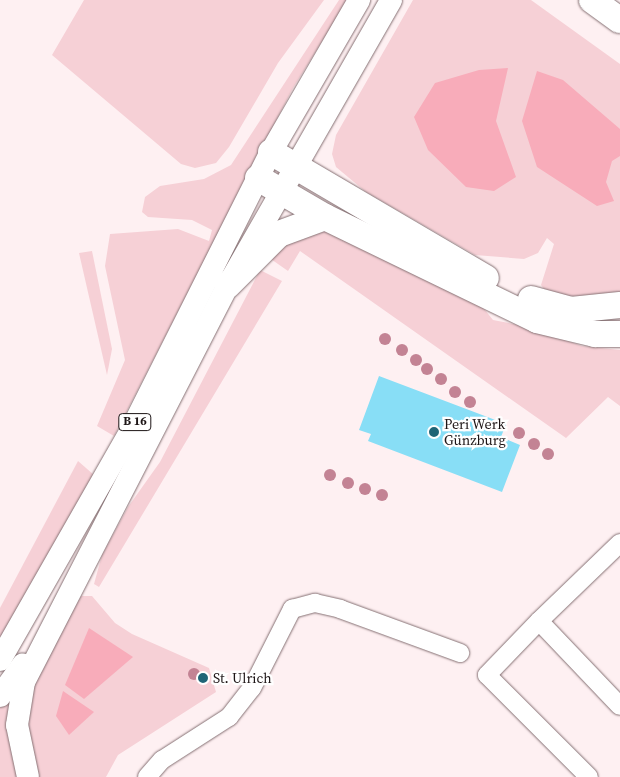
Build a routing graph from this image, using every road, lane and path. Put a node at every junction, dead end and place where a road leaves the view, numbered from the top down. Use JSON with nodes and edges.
{"nodes":[{"id":1,"x":358,"y":0,"type":"edge"},
{"id":2,"x":392,"y":0,"type":"edge"},
{"id":3,"x":592,"y":0,"type":"edge"},
{"id":4,"x":620,"y":20,"type":"edge"},
{"id":5,"x":271,"y":152,"type":"junction"},
{"id":6,"x":294,"y":165,"type":"junction"},
{"id":7,"x":269,"y":184,"type":"junction"},
{"id":8,"x":325,"y":217,"type":"junction"},
{"id":9,"x":228,"y":285,"type":"junction"},
{"id":10,"x":620,"y":305,"type":"edge"},
{"id":11,"x":620,"y":334,"type":"edge"},
{"id":12,"x":620,"y":543,"type":"edge"},
{"id":13,"x":54,"y":620,"type":"junction"},
{"id":14,"x":539,"y":621,"type":"junction"},
{"id":15,"x":460,"y":653,"type":"dead end"},
{"id":16,"x":0,"y":660,"type":"edge"},
{"id":17,"x":0,"y":696,"type":"edge"},
{"id":18,"x":620,"y":706,"type":"edge"},
{"id":19,"x":28,"y":777,"type":"edge"},
{"id":20,"x":147,"y":777,"type":"edge"},
{"id":21,"x":589,"y":777,"type":"edge"}],
"edges":[{"from":1,"to":5,"type":"main road","number":"B 16"},
{"from":2,"to":6,"type":"main road","number":"B 16"},
{"from":3,"to":4,"type":"highway"},
{"from":5,"to":6,"type":"highway"},
{"from":5,"to":7,"type":"main road","number":"B 16"},
{"from":6,"to":7,"type":"main road","number":"B 16"},
{"from":6,"to":10,"type":"highway"},
{"from":7,"to":8,"type":"highway"},
{"from":7,"to":9,"type":"main road","number":"B 16"},
{"from":7,"to":16,"type":"main road","number":"B 16"},
{"from":8,"to":9,"type":"highway"},
{"from":8,"to":11,"type":"highway"},
{"from":9,"to":13,"type":"main road","number":"B 16"},
{"from":12,"to":14,"type":"lane"},
{"from":13,"to":17,"type":"main road","number":"B 16"},
{"from":13,"to":19,"type":"main road"},
{"from":14,"to":18,"type":"lane"},
{"from":14,"to":21,"type":"lane"},
{"from":15,"to":20,"type":"lane"}]}
